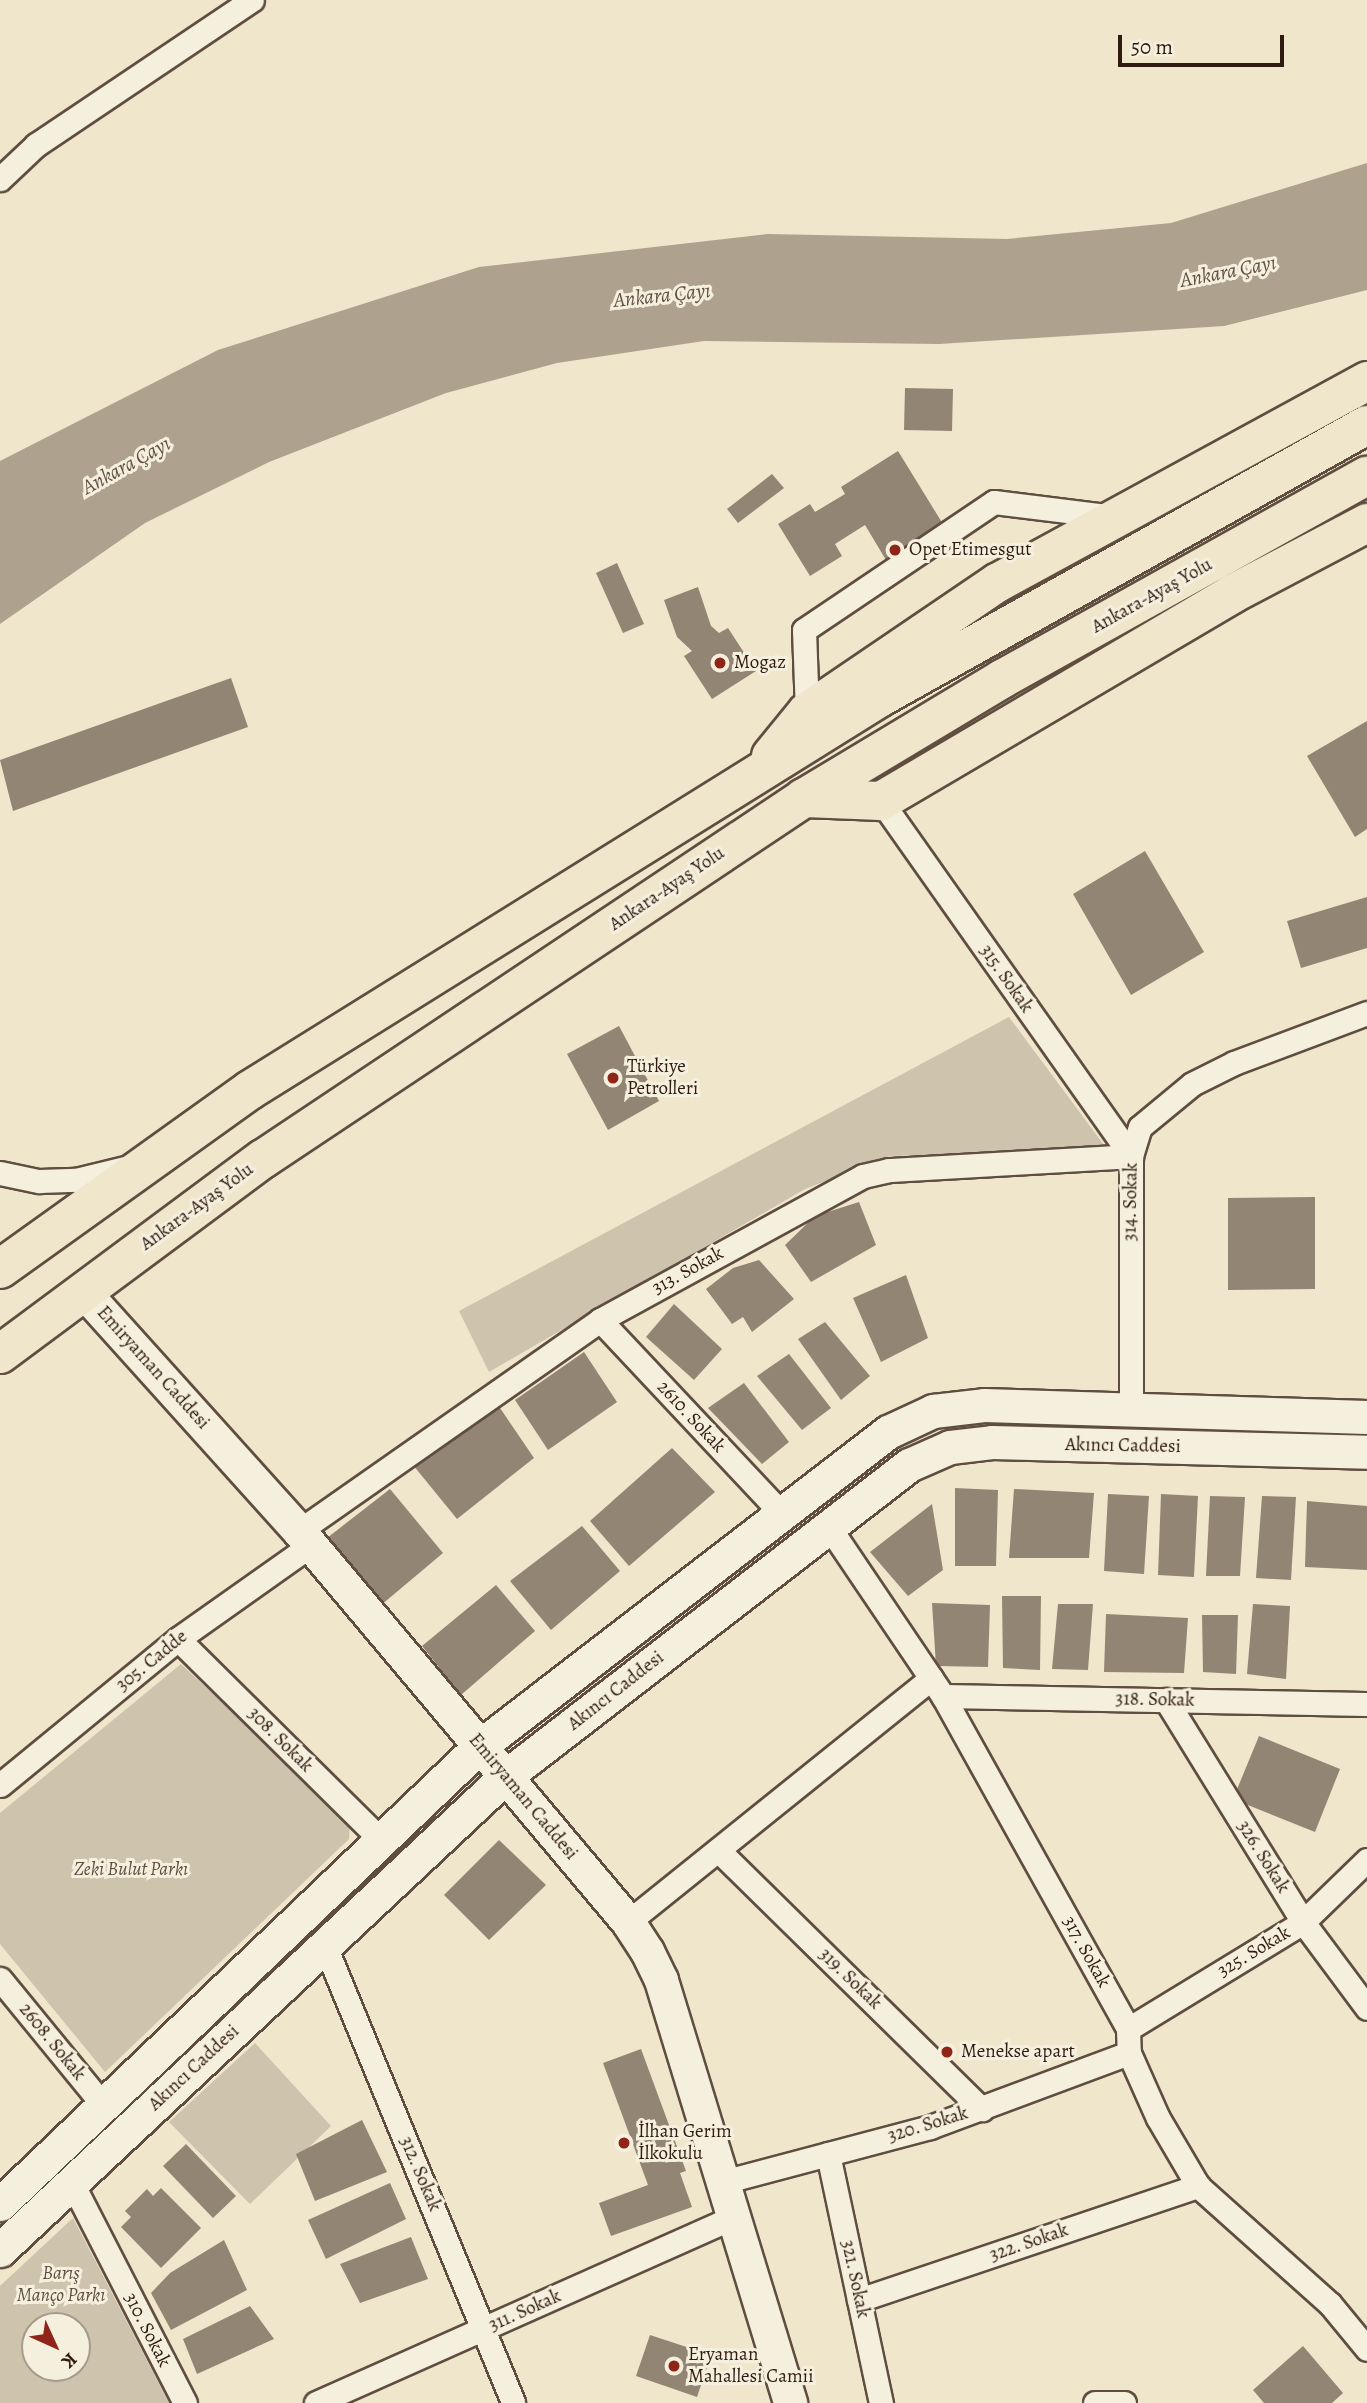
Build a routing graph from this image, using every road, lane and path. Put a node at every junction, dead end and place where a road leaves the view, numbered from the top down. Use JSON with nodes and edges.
{"nodes":[{"id":1,"x":252,"y":0,"type":"edge"},
{"id":2,"x":0,"y":179,"type":"edge"},
{"id":3,"x":1367,"y":381,"type":"edge"},
{"id":4,"x":1367,"y":425,"type":"edge"},
{"id":5,"x":1367,"y":476,"type":"edge"},
{"id":6,"x":1114,"y":517,"type":"junction"},
{"id":7,"x":1367,"y":523,"type":"edge"},
{"id":8,"x":807,"y":712,"type":"junction"},
{"id":9,"x":748,"y":783,"type":"junction"},
{"id":10,"x":804,"y":798,"type":"junction"},
{"id":11,"x":881,"y":802,"type":"junction"},
{"id":12,"x":1367,"y":1013,"type":"edge"},
{"id":13,"x":1131,"y":1156,"type":"junction"},
{"id":14,"x":146,"y":1164,"type":"junction"},
{"id":15,"x":0,"y":1173,"type":"edge"},
{"id":16,"x":0,"y":1269,"type":"edge"},
{"id":17,"x":82,"y":1290,"type":"junction"},
{"id":18,"x":600,"y":1320,"type":"junction"},
{"id":19,"x":0,"y":1354,"type":"edge"},
{"id":20,"x":1130,"y":1409,"type":"junction"},
{"id":21,"x":1367,"y":1417,"type":"edge"},
{"id":22,"x":1367,"y":1452,"type":"edge"},
{"id":23,"x":782,"y":1514,"type":"junction"},
{"id":24,"x":829,"y":1527,"type":"junction"},
{"id":25,"x":305,"y":1538,"type":"junction"},
{"id":26,"x":178,"y":1639,"type":"junction"},
{"id":27,"x":937,"y":1687,"type":"junction"},
{"id":28,"x":1166,"y":1700,"type":"junction"},
{"id":29,"x":1367,"y":1704,"type":"edge"},
{"id":30,"x":480,"y":1746,"type":"junction"},
{"id":31,"x":506,"y":1776,"type":"junction"},
{"id":32,"x":0,"y":1785,"type":"edge"},
{"id":33,"x":381,"y":1840,"type":"junction"},
{"id":34,"x":718,"y":1850,"type":"junction"},
{"id":35,"x":1367,"y":1860,"type":"edge"},
{"id":36,"x":628,"y":1922,"type":"junction"},
{"id":37,"x":1303,"y":1922,"type":"junction"},
{"id":38,"x":325,"y":1946,"type":"junction"},
{"id":39,"x":0,"y":1979,"type":"edge"},
{"id":40,"x":1367,"y":2008,"type":"edge"},
{"id":41,"x":1128,"y":2029,"type":"junction"},
{"id":42,"x":1129,"y":2053,"type":"junction"},
{"id":43,"x":103,"y":2105,"type":"junction"},
{"id":44,"x":982,"y":2109,"type":"junction"},
{"id":45,"x":127,"y":2131,"type":"junction"},
{"id":46,"x":828,"y":2154,"type":"junction"},
{"id":47,"x":723,"y":2182,"type":"junction"},
{"id":48,"x":72,"y":2183,"type":"junction"},
{"id":49,"x":1198,"y":2186,"type":"junction"},
{"id":50,"x":0,"y":2204,"type":"edge"},
{"id":51,"x":733,"y":2217,"type":"junction"},
{"id":52,"x":0,"y":2250,"type":"edge"},
{"id":53,"x":859,"y":2300,"type":"junction"},
{"id":54,"x":1357,"y":2317,"type":"edge"},
{"id":55,"x":486,"y":2329,"type":"junction"},
{"id":56,"x":1367,"y":2349,"type":"edge"},
{"id":57,"x":185,"y":2403,"type":"edge"},
{"id":58,"x":316,"y":2403,"type":"edge"},
{"id":59,"x":513,"y":2403,"type":"edge"},
{"id":60,"x":790,"y":2403,"type":"edge"},
{"id":61,"x":881,"y":2403,"type":"edge"},
{"id":62,"x":1095,"y":2403,"type":"edge"},
{"id":63,"x":1124,"y":2403,"type":"edge"}],
"edges":[{"from":1,"to":2,"type":"street"},
{"from":3,"to":6,"type":"highway"},
{"from":4,"to":9,"type":"highway"},
{"from":5,"to":10,"type":"highway","name":"Ankara-Ayaş Yolu"},
{"from":6,"to":8,"type":"highway"},
{"from":6,"to":8,"type":"street"},
{"from":7,"to":11,"type":"highway"},
{"from":8,"to":9,"type":"highway"},
{"from":9,"to":14,"type":"highway"},
{"from":10,"to":11,"type":"highway"},
{"from":10,"to":17,"type":"highway","name":"Ankara-Ayaş Yolu"},
{"from":11,"to":13,"type":"street","name":"315. Sokak"},
{"from":12,"to":13,"type":"street","name":"314. Sokak"},
{"from":13,"to":18,"type":"street","name":"313. Sokak"},
{"from":13,"to":20,"type":"street","name":"314. Sokak"},
{"from":14,"to":15,"type":"street"},
{"from":14,"to":16,"type":"highway"},
{"from":17,"to":19,"type":"highway","name":"Ankara-Ayaş Yolu"},
{"from":17,"to":25,"type":"street","name":"Emiryaman Caddesi"},
{"from":18,"to":23,"type":"street","name":"2610. Sokak"},
{"from":18,"to":25,"type":"street","name":"313. Sokak"},
{"from":20,"to":21,"type":"street","name":"Akıncı Caddesi"},
{"from":20,"to":23,"type":"street","name":"Akıncı Caddesi"},
{"from":22,"to":24,"type":"street","name":"Akıncı Caddesi"},
{"from":23,"to":30,"type":"street","name":"Akıncı Caddesi"},
{"from":24,"to":27,"type":"street","name":"317. Sokak"},
{"from":24,"to":31,"type":"street","name":"Akıncı Caddesi"},
{"from":25,"to":26,"type":"street","name":"305. Cadde"},
{"from":25,"to":30,"type":"street","name":"Emiryaman Caddesi"},
{"from":26,"to":32,"type":"street","name":"305. Cadde"},
{"from":26,"to":33,"type":"street","name":"308. Sokak"},
{"from":27,"to":28,"type":"street","name":"318. Sokak"},
{"from":27,"to":34,"type":"street"},
{"from":27,"to":41,"type":"street","name":"317. Sokak"},
{"from":28,"to":29,"type":"street","name":"318. Sokak"},
{"from":28,"to":37,"type":"street","name":"326. Sokak"},
{"from":30,"to":31,"type":"street","name":"Emiryaman Caddesi"},
{"from":30,"to":33,"type":"street","name":"Akıncı Caddesi"},
{"from":31,"to":36,"type":"street","name":"Emiryaman Caddesi"},
{"from":31,"to":38,"type":"street","name":"Akıncı Caddesi"},
{"from":33,"to":43,"type":"street","name":"Akıncı Caddesi"},
{"from":34,"to":36,"type":"street"},
{"from":34,"to":44,"type":"street","name":"319. Sokak"},
{"from":35,"to":37,"type":"street","name":"325. Sokak"},
{"from":36,"to":47,"type":"street","name":"Emiryaman Caddesi"},
{"from":37,"to":40,"type":"street","name":"326. Sokak"},
{"from":37,"to":41,"type":"street","name":"325. Sokak"},
{"from":38,"to":45,"type":"street","name":"Akıncı Caddesi"},
{"from":38,"to":55,"type":"street","name":"312. Sokak"},
{"from":39,"to":43,"type":"street","name":"2608. Sokak"},
{"from":41,"to":42,"type":"street","name":"317. Sokak"},
{"from":42,"to":44,"type":"street","name":"320. Sokak"},
{"from":42,"to":49,"type":"street","name":"317. Sokak"},
{"from":43,"to":45,"type":"street"},
{"from":43,"to":50,"type":"street","name":"Akıncı Caddesi"},
{"from":44,"to":46,"type":"street","name":"320. Sokak"},
{"from":45,"to":48,"type":"street","name":"Akıncı Caddesi"},
{"from":46,"to":47,"type":"street","name":"320. Sokak"},
{"from":46,"to":53,"type":"street","name":"321. Sokak"},
{"from":47,"to":51,"type":"street","name":"Emiryaman Caddesi"},
{"from":48,"to":52,"type":"street","name":"Akıncı Caddesi"},
{"from":48,"to":57,"type":"street","name":"310. Sokak"},
{"from":49,"to":53,"type":"street","name":"322. Sokak"},
{"from":49,"to":54,"type":"street","name":"317. Sokak"},
{"from":51,"to":55,"type":"street","name":"311. Sokak"},
{"from":51,"to":60,"type":"street","name":"Emiryaman Caddesi"},
{"from":53,"to":61,"type":"street","name":"321. Sokak"},
{"from":54,"to":56,"type":"street","name":"317. Sokak"},
{"from":55,"to":58,"type":"street","name":"311. Sokak"},
{"from":55,"to":59,"type":"street","name":"312. Sokak"},
{"from":62,"to":63,"type":"street"}]}
